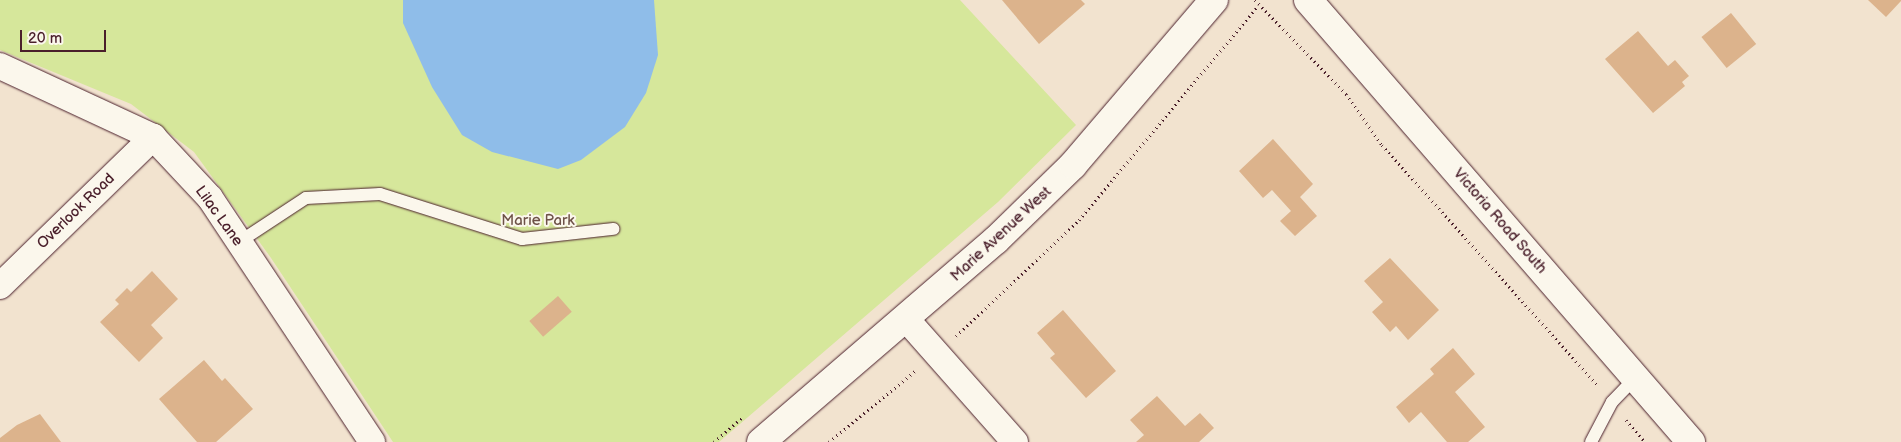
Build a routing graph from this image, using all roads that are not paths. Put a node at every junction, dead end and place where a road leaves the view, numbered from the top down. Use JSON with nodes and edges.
{"nodes":[{"id":1,"x":1214,"y":0,"type":"edge"},
{"id":2,"x":1308,"y":0,"type":"edge"},
{"id":3,"x":0,"y":66,"type":"edge"},
{"id":4,"x":153,"y":137,"type":"junction"},
{"id":5,"x":613,"y":230,"type":"dead end"},
{"id":6,"x":239,"y":242,"type":"junction"},
{"id":7,"x":0,"y":286,"type":"edge"},
{"id":8,"x":907,"y":320,"type":"junction"},
{"id":9,"x":1635,"y":378,"type":"junction"},
{"id":10,"x":372,"y":442,"type":"edge"},
{"id":11,"x":761,"y":442,"type":"edge"},
{"id":12,"x":1015,"y":442,"type":"edge"},
{"id":13,"x":1591,"y":442,"type":"edge"},
{"id":14,"x":1691,"y":442,"type":"edge"}],
"edges":[{"from":1,"to":8,"type":"street","name":"Marie Avenue West"},
{"from":2,"to":9,"type":"street","name":"Victoria Road South"},
{"from":3,"to":4,"type":"street","name":"Lilac Lane"},
{"from":4,"to":6,"type":"street","name":"Lilac Lane"},
{"from":4,"to":7,"type":"street","name":"Overlook Road"},
{"from":5,"to":6,"type":"lane"},
{"from":6,"to":10,"type":"street","name":"Lilac Lane"},
{"from":8,"to":11,"type":"street","name":"Marie Avenue West"},
{"from":8,"to":12,"type":"street"},
{"from":9,"to":13,"type":"lane"},
{"from":9,"to":14,"type":"street","name":"Victoria Road South"}]}
